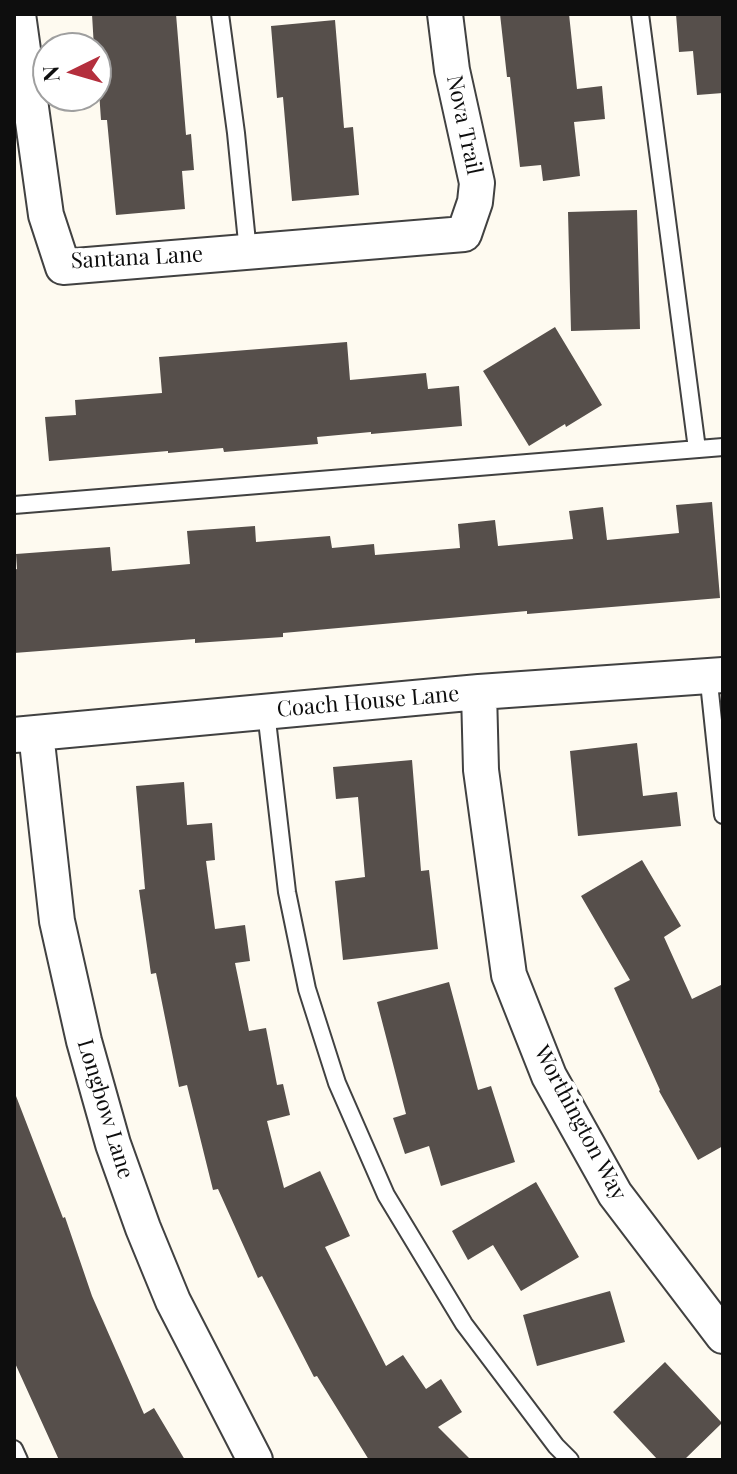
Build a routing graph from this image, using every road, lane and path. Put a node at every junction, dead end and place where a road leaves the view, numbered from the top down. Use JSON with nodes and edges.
{"nodes":[{"id":1,"x":18,"y":14,"type":"edge"},
{"id":2,"x":220,"y":14,"type":"edge"},
{"id":3,"x":445,"y":14,"type":"edge"},
{"id":4,"x":640,"y":14,"type":"edge"},
{"id":5,"x":464,"y":234,"type":"joint"},
{"id":6,"x":248,"y":252,"type":"junction"},
{"id":7,"x":723,"y":447,"type":"edge"},
{"id":8,"x":697,"y":449,"type":"junction"},
{"id":9,"x":14,"y":505,"type":"edge"},
{"id":10,"x":717,"y":676,"type":"edge"},
{"id":11,"x":479,"y":692,"type":"junction"},
{"id":12,"x":266,"y":712,"type":"junction"},
{"id":13,"x":25,"y":734,"type":"edge"},
{"id":14,"x":723,"y":815,"type":"edge"},
{"id":15,"x":723,"y":1336,"type":"edge"},
{"id":16,"x":14,"y":1449,"type":"edge"},
{"id":17,"x":19,"y":1460,"type":"edge"},
{"id":18,"x":255,"y":1460,"type":"edge"},
{"id":19,"x":570,"y":1460,"type":"edge"}],
"edges":[{"from":1,"to":6,"type":"street","name":"Santana Lane"},
{"from":2,"to":6,"type":"lane"},
{"from":3,"to":5,"type":"street","name":"Nova Trail"},
{"from":4,"to":8,"type":"lane"},
{"from":5,"to":6,"type":"street","name":"Santana Lane"},
{"from":7,"to":8,"type":"lane"},
{"from":8,"to":9,"type":"lane"},
{"from":10,"to":11,"type":"street","name":"Coach House Lane"},
{"from":10,"to":14,"type":"lane"},
{"from":11,"to":12,"type":"street","name":"Coach House Lane"},
{"from":11,"to":15,"type":"street","name":"Worthington Way"},
{"from":12,"to":13,"type":"street","name":"Coach House Lane"},
{"from":12,"to":19,"type":"lane"},
{"from":13,"to":18,"type":"street","name":"Longbow Lane"},
{"from":16,"to":17,"type":"lane"}]}
